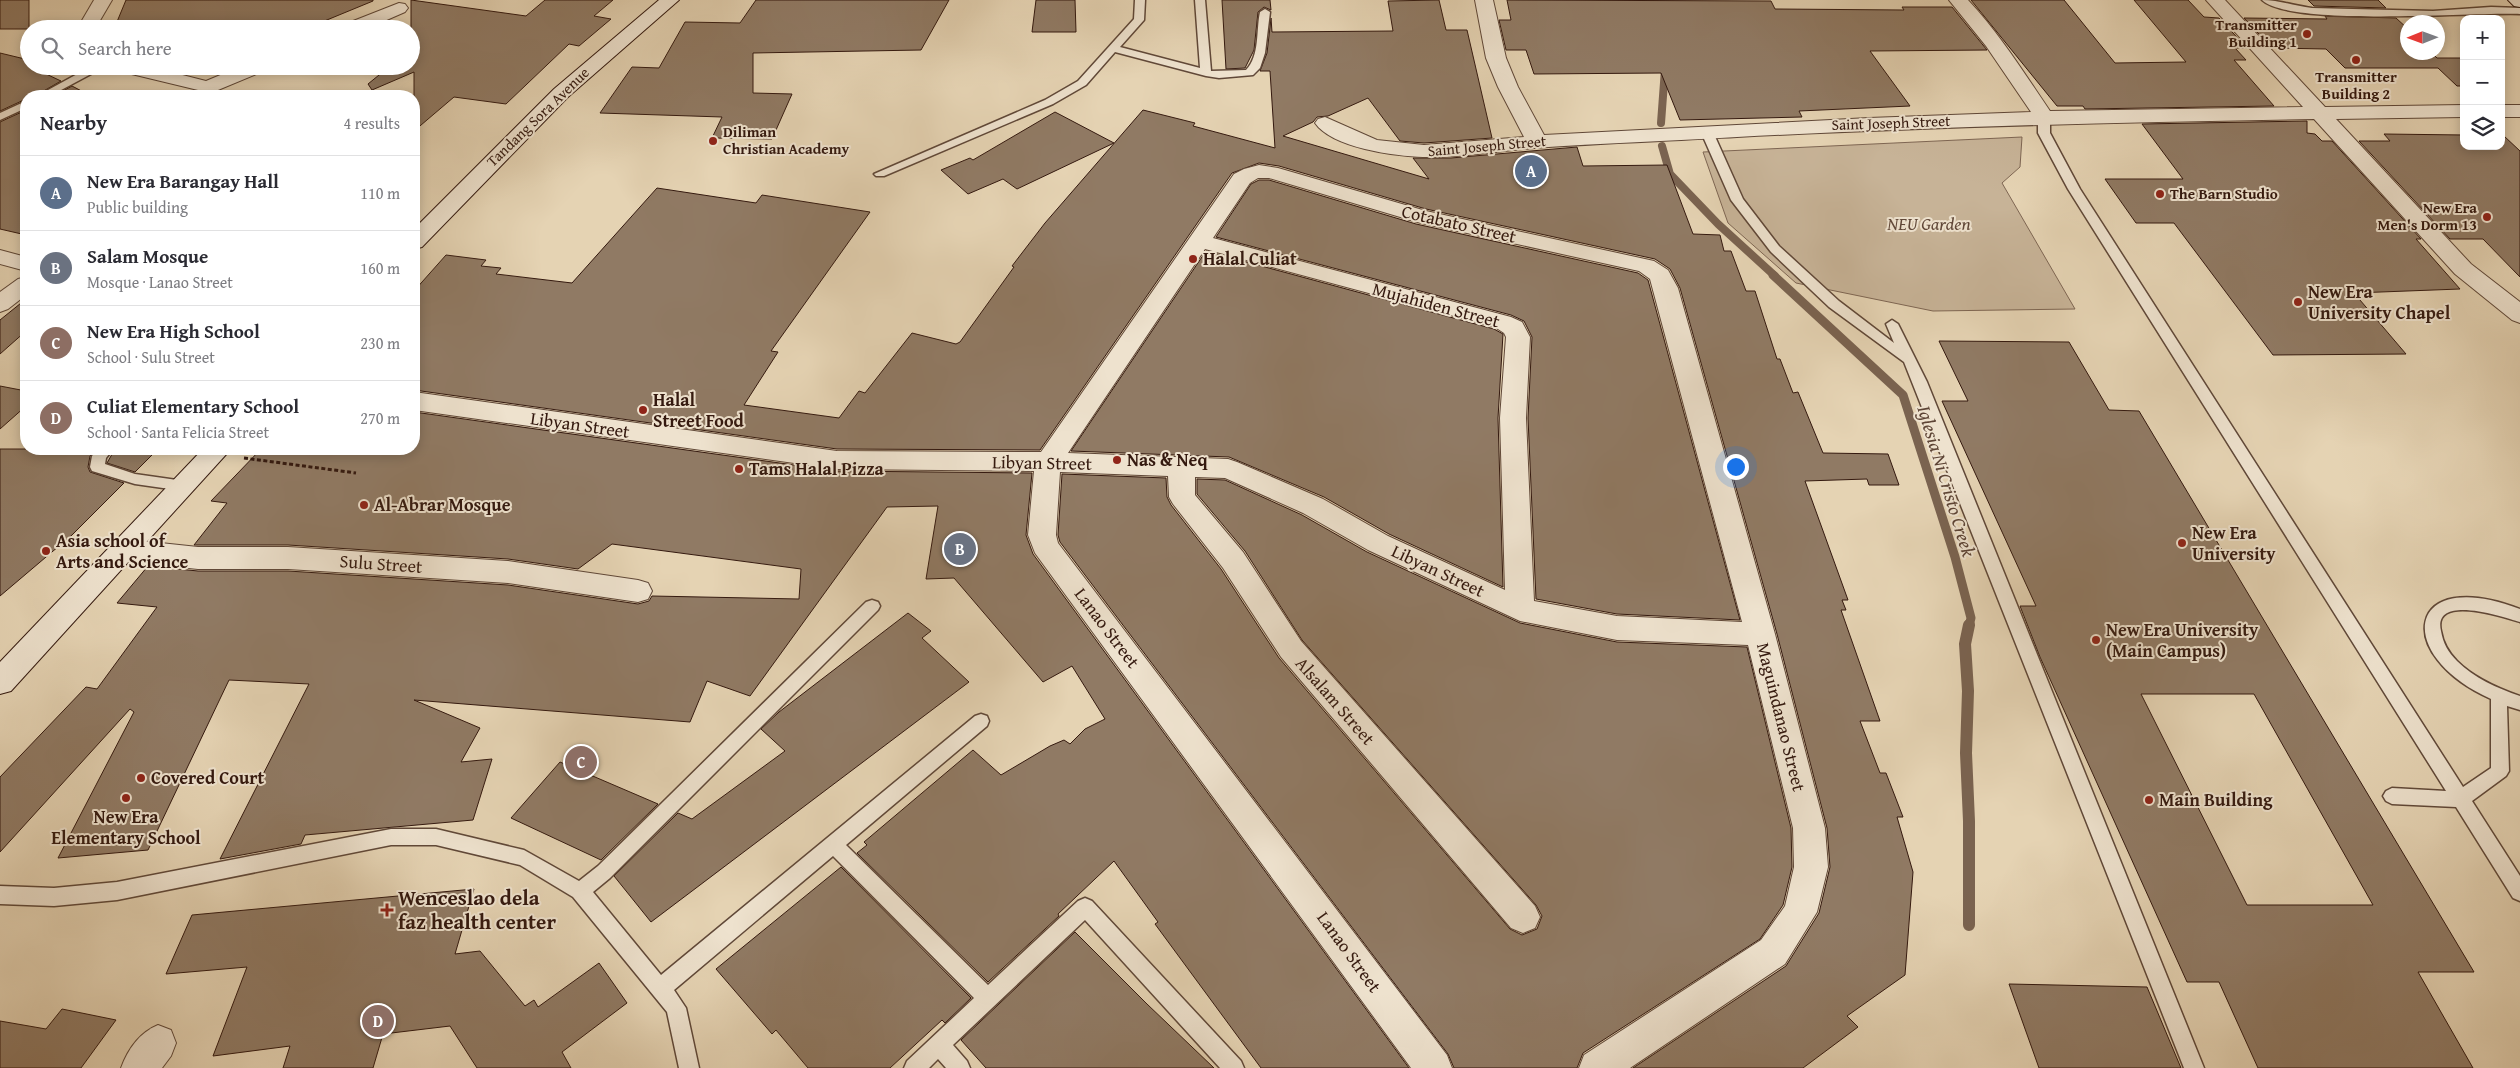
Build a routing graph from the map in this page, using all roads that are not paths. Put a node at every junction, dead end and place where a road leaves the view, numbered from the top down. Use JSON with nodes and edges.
{"nodes":[{"id":1,"x":103,"y":0,"type":"edge"},
{"id":2,"x":670,"y":0,"type":"edge"},
{"id":3,"x":1140,"y":0,"type":"edge"},
{"id":4,"x":1200,"y":0,"type":"edge"},
{"id":5,"x":1484,"y":0,"type":"edge"},
{"id":6,"x":1958,"y":0,"type":"edge"},
{"id":7,"x":2215,"y":0,"type":"edge"},
{"id":8,"x":2267,"y":0,"type":"edge"},
{"id":9,"x":399,"y":8,"type":"dead end"},
{"id":10,"x":2520,"y":11,"type":"edge"},
{"id":11,"x":1265,"y":12,"type":"dead end"},
{"id":12,"x":91,"y":20,"type":"edge"},
{"id":13,"x":371,"y":20,"type":"edge"},
{"id":14,"x":1114,"y":50,"type":"junction"},
{"id":15,"x":1206,"y":73,"type":"junction"},
{"id":16,"x":83,"y":75,"type":"edge"},
{"id":17,"x":152,"y":75,"type":"edge"},
{"id":18,"x":241,"y":75,"type":"edge"},
{"id":19,"x":54,"y":90,"type":"edge"},
{"id":20,"x":201,"y":90,"type":"edge"},
{"id":21,"x":212,"y":90,"type":"edge"},
{"id":22,"x":20,"y":107,"type":"edge"},
{"id":23,"x":2460,"y":111,"type":"edge"},
{"id":24,"x":2505,"y":111,"type":"edge"},
{"id":25,"x":2520,"y":111,"type":"edge"},
{"id":26,"x":2318,"y":112,"type":"junction"},
{"id":27,"x":0,"y":117,"type":"edge"},
{"id":28,"x":2044,"y":117,"type":"junction"},
{"id":29,"x":1326,"y":123,"type":"dead end"},
{"id":30,"x":1707,"y":132,"type":"junction"},
{"id":31,"x":1537,"y":142,"type":"junction"},
{"id":32,"x":1258,"y":171,"type":"joint"},
{"id":33,"x":880,"y":174,"type":"dead end"},
{"id":34,"x":420,"y":236,"type":"edge"},
{"id":35,"x":1200,"y":241,"type":"junction"},
{"id":36,"x":0,"y":257,"type":"edge"},
{"id":37,"x":20,"y":262,"type":"edge"},
{"id":38,"x":1660,"y":275,"type":"joint"},
{"id":39,"x":20,"y":289,"type":"edge"},
{"id":40,"x":2512,"y":300,"type":"edge"},
{"id":41,"x":0,"y":304,"type":"edge"},
{"id":42,"x":2520,"y":315,"type":"edge"},
{"id":43,"x":1892,"y":324,"type":"dead end"},
{"id":44,"x":1909,"y":360,"type":"junction"},
{"id":45,"x":420,"y":402,"type":"edge"},
{"id":46,"x":100,"y":455,"type":"edge"},
{"id":47,"x":213,"y":455,"type":"edge"},
{"id":48,"x":1048,"y":462,"type":"junction"},
{"id":49,"x":1180,"y":467,"type":"junction"},
{"id":50,"x":184,"y":486,"type":"junction"},
{"id":51,"x":123,"y":550,"type":"junction"},
{"id":52,"x":638,"y":591,"type":"dead end"},
{"id":53,"x":872,"y":606,"type":"dead end"},
{"id":54,"x":1520,"y":610,"type":"junction"},
{"id":55,"x":2520,"y":616,"type":"edge"},
{"id":56,"x":1760,"y":634,"type":"junction"},
{"id":57,"x":0,"y":682,"type":"edge"},
{"id":58,"x":2499,"y":696,"type":"junction"},
{"id":59,"x":2520,"y":703,"type":"edge"},
{"id":60,"x":981,"y":721,"type":"dead end"},
{"id":61,"x":2392,"y":796,"type":"dead end"},
{"id":62,"x":2461,"y":798,"type":"junction"},
{"id":63,"x":833,"y":844,"type":"junction"},
{"id":64,"x":580,"y":891,"type":"junction"},
{"id":65,"x":2520,"y":892,"type":"edge"},
{"id":66,"x":0,"y":895,"type":"edge"},
{"id":67,"x":1523,"y":917,"type":"dead end"},
{"id":68,"x":660,"y":988,"type":"junction"},
{"id":69,"x":988,"y":998,"type":"junction"},
{"id":70,"x":939,"y":1045,"type":"junction"},
{"id":71,"x":689,"y":1068,"type":"edge"},
{"id":72,"x":914,"y":1068,"type":"edge"},
{"id":73,"x":960,"y":1068,"type":"edge"},
{"id":74,"x":1234,"y":1068,"type":"edge"},
{"id":75,"x":1434,"y":1068,"type":"edge"},
{"id":76,"x":1597,"y":1068,"type":"edge"},
{"id":77,"x":2194,"y":1068,"type":"edge"}],
"edges":[{"from":1,"to":12,"type":"street"},
{"from":2,"to":34,"type":"street","name":"Tandang Sora Avenue"},
{"from":3,"to":14,"type":"lane"},
{"from":4,"to":15,"type":"lane"},
{"from":5,"to":31,"type":"street"},
{"from":6,"to":28,"type":"street"},
{"from":7,"to":26,"type":"street"},
{"from":8,"to":10,"type":"lane"},
{"from":9,"to":13,"type":"street"},
{"from":11,"to":15,"type":"lane"},
{"from":14,"to":15,"type":"lane"},
{"from":14,"to":33,"type":"lane"},
{"from":16,"to":19,"type":"lane"},
{"from":17,"to":20,"type":"street"},
{"from":18,"to":21,"type":"street"},
{"from":22,"to":27,"type":"lane"},
{"from":23,"to":26,"type":"street","name":"Saint Joseph Street"},
{"from":24,"to":25,"type":"street"},
{"from":26,"to":28,"type":"street","name":"Saint Joseph Street"},
{"from":26,"to":40,"type":"street"},
{"from":28,"to":30,"type":"street","name":"Saint Joseph Street"},
{"from":28,"to":62,"type":"lane"},
{"from":29,"to":31,"type":"street","name":"Saint Joseph Street"},
{"from":30,"to":31,"type":"street","name":"Saint Joseph Street"},
{"from":30,"to":44,"type":"lane"},
{"from":32,"to":35,"type":"street","name":"Lanao Street"},
{"from":32,"to":38,"type":"street","name":"Cotabato Street"},
{"from":35,"to":48,"type":"street","name":"Lanao Street"},
{"from":35,"to":54,"type":"street","name":"Mujahiden Street"},
{"from":36,"to":37,"type":"street"},
{"from":38,"to":56,"type":"street","name":"Maguindanao Street"},
{"from":39,"to":41,"type":"street"},
{"from":40,"to":42,"type":"street"},
{"from":43,"to":44,"type":"lane"},
{"from":44,"to":77,"type":"lane"},
{"from":45,"to":48,"type":"street","name":"Libyan Street"},
{"from":46,"to":50,"type":"lane"},
{"from":47,"to":50,"type":"street"},
{"from":48,"to":49,"type":"street","name":"Libyan Street"},
{"from":48,"to":75,"type":"street","name":"Lanao Street"},
{"from":49,"to":54,"type":"street","name":"Libyan Street"},
{"from":49,"to":67,"type":"street","name":"Alsalam Street"},
{"from":50,"to":51,"type":"street"},
{"from":51,"to":52,"type":"street","name":"Sulu Street"},
{"from":51,"to":57,"type":"street"},
{"from":53,"to":64,"type":"lane"},
{"from":54,"to":56,"type":"street","name":"Libyan Street"},
{"from":55,"to":58,"type":"lane"},
{"from":56,"to":76,"type":"street","name":"Maguindanao Street"},
{"from":58,"to":59,"type":"lane"},
{"from":58,"to":62,"type":"lane"},
{"from":60,"to":63,"type":"lane"},
{"from":61,"to":62,"type":"lane"},
{"from":62,"to":65,"type":"lane"},
{"from":63,"to":68,"type":"lane"},
{"from":63,"to":69,"type":"lane"},
{"from":64,"to":66,"type":"lane"},
{"from":64,"to":68,"type":"lane"},
{"from":68,"to":71,"type":"lane"},
{"from":69,"to":70,"type":"lane"},
{"from":69,"to":74,"type":"lane"},
{"from":70,"to":72,"type":"lane"},
{"from":70,"to":73,"type":"lane"}]}
